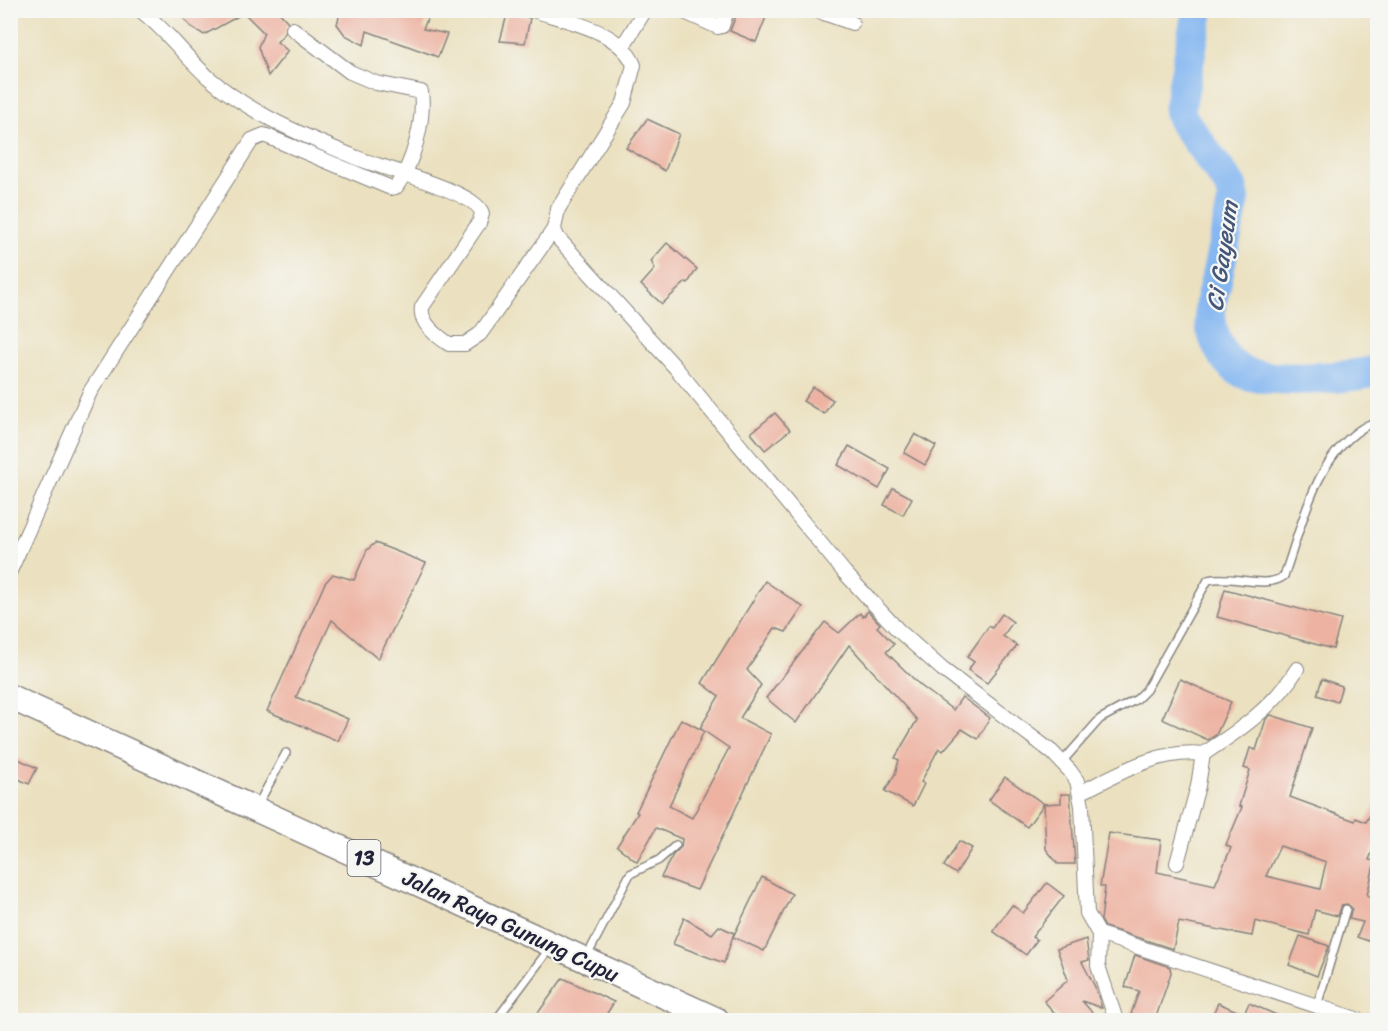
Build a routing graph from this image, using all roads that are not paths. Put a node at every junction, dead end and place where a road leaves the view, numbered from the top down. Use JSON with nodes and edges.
{"nodes":[{"id":1,"x":140,"y":10,"type":"edge"},
{"id":2,"x":533,"y":10,"type":"edge"},
{"id":3,"x":645,"y":10,"type":"edge"},
{"id":4,"x":680,"y":10,"type":"edge"},
{"id":5,"x":727,"y":10,"type":"edge"},
{"id":6,"x":815,"y":10,"type":"edge"},
{"id":7,"x":852,"y":23,"type":"dead end"},
{"id":8,"x":293,"y":29,"type":"dead end"},
{"id":9,"x":623,"y":46,"type":"junction"},
{"id":10,"x":401,"y":179,"type":"junction"},
{"id":11,"x":554,"y":229,"type":"junction"},
{"id":12,"x":1377,"y":424,"type":"edge"},
{"id":13,"x":10,"y":571,"type":"edge"},
{"id":14,"x":1297,"y":669,"type":"dead end"},
{"id":15,"x":10,"y":697,"type":"edge"},
{"id":16,"x":286,"y":753,"type":"dead end"},
{"id":17,"x":1203,"y":754,"type":"junction"},
{"id":18,"x":1062,"y":762,"type":"junction"},
{"id":19,"x":1080,"y":793,"type":"junction"},
{"id":20,"x":256,"y":809,"type":"junction"},
{"id":21,"x":676,"y":845,"type":"dead end"},
{"id":22,"x":1176,"y":863,"type":"dead end"},
{"id":23,"x":1346,"y":909,"type":"dead end"},
{"id":24,"x":1099,"y":934,"type":"junction"},
{"id":25,"x":553,"y":944,"type":"junction"},
{"id":26,"x":584,"y":961,"type":"junction"},
{"id":27,"x":1317,"y":1006,"type":"junction"},
{"id":28,"x":496,"y":1020,"type":"edge"},
{"id":29,"x":717,"y":1020,"type":"edge"},
{"id":30,"x":1116,"y":1020,"type":"edge"},
{"id":31,"x":1359,"y":1020,"type":"edge"}],
"edges":[{"from":1,"to":10,"type":"street"},
{"from":2,"to":9,"type":"street"},
{"from":3,"to":9,"type":"street"},
{"from":4,"to":5,"type":"street"},
{"from":6,"to":7,"type":"street"},
{"from":8,"to":10,"type":"street"},
{"from":9,"to":11,"type":"street"},
{"from":10,"to":11,"type":"street"},
{"from":10,"to":13,"type":"street"},
{"from":11,"to":18,"type":"street"},
{"from":12,"to":18,"type":"lane"},
{"from":14,"to":17,"type":"street"},
{"from":15,"to":20,"type":"highway","name":"Jalan Raya Gunung Cupu","number":"13"},
{"from":16,"to":20,"type":"lane"},
{"from":17,"to":19,"type":"street"},
{"from":17,"to":22,"type":"street"},
{"from":18,"to":19,"type":"street"},
{"from":19,"to":24,"type":"street"},
{"from":20,"to":25,"type":"highway","name":"Jalan Raya Gunung Cupu","number":"13"},
{"from":21,"to":26,"type":"lane"},
{"from":23,"to":27,"type":"lane"},
{"from":24,"to":27,"type":"street"},
{"from":24,"to":30,"type":"street"},
{"from":25,"to":26,"type":"highway","name":"Jalan Raya Gunung Cupu","number":"13"},
{"from":25,"to":28,"type":"lane"},
{"from":26,"to":29,"type":"highway","name":"Jalan Raya Gunung Cupu","number":"13"},
{"from":27,"to":31,"type":"street"}]}
